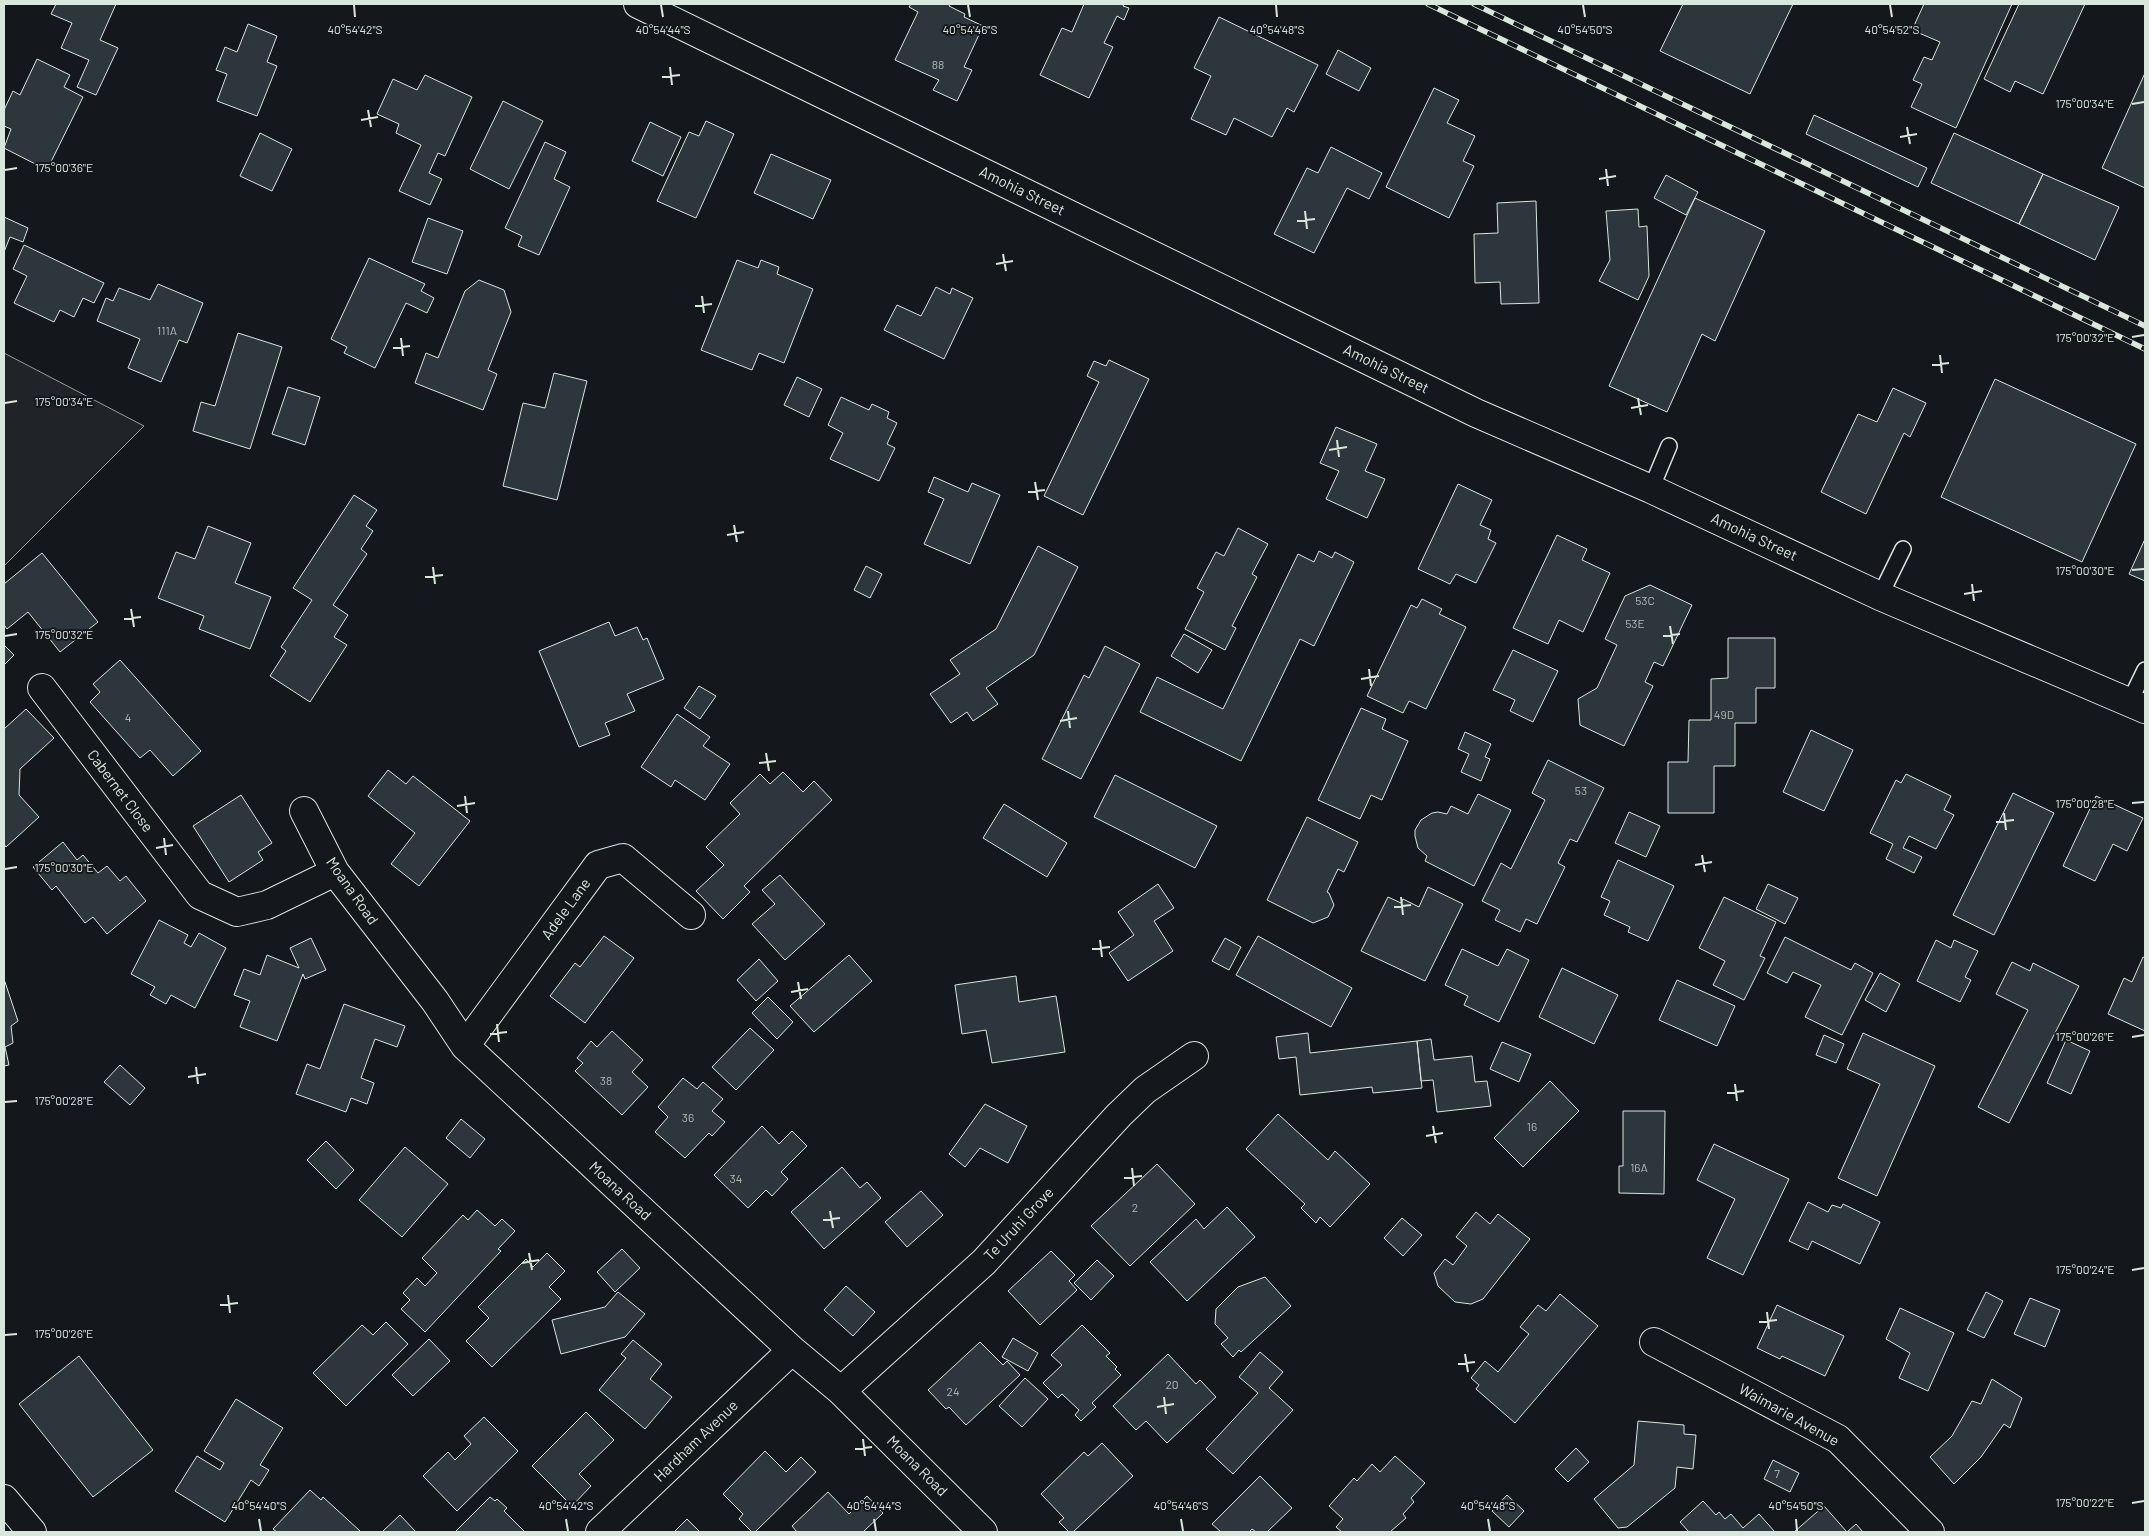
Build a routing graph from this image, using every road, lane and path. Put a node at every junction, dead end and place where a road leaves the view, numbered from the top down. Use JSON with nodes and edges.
{"nodes":[{"id":1,"x":638,"y":4,"type":"edge"},
{"id":2,"x":1669,"y":446,"type":"dead end"},
{"id":3,"x":1651,"y":489,"type":"junction"},
{"id":4,"x":1903,"y":549,"type":"dead end"},
{"id":5,"x":1880,"y":596,"type":"junction"},
{"id":6,"x":2145,"y":670,"type":"edge"},
{"id":7,"x":42,"y":688,"type":"dead end"},
{"id":8,"x":2137,"y":706,"type":"edge"},
{"id":9,"x":304,"y":811,"type":"dead end"},
{"id":10,"x":335,"y":872,"type":"junction"},
{"id":11,"x":692,"y":915,"type":"dead end"},
{"id":12,"x":465,"y":1046,"type":"junction"},
{"id":13,"x":1194,"y":1056,"type":"dead end"},
{"id":14,"x":1654,"y":1342,"type":"dead end"},
{"id":15,"x":792,"y":1350,"type":"junction"},
{"id":16,"x":841,"y":1391,"type":"junction"},
{"id":17,"x":4,"y":1499,"type":"edge"},
{"id":18,"x":32,"y":1532,"type":"edge"},
{"id":19,"x":600,"y":1532,"type":"edge"},
{"id":20,"x":983,"y":1532,"type":"edge"},
{"id":21,"x":1930,"y":1532,"type":"edge"}],
"edges":[{"from":1,"to":3,"type":"street","name":"Amohia Street"},
{"from":2,"to":3,"type":"lane"},
{"from":3,"to":5,"type":"street","name":"Amohia Street"},
{"from":4,"to":5,"type":"lane"},
{"from":5,"to":8,"type":"street","name":"Amohia Street"},
{"from":6,"to":8,"type":"lane"},
{"from":7,"to":10,"type":"street","name":"Cabernet Close"},
{"from":9,"to":10,"type":"street","name":"Moana Road"},
{"from":10,"to":12,"type":"street","name":"Moana Road"},
{"from":11,"to":12,"type":"street","name":"Adele Lane"},
{"from":12,"to":15,"type":"street","name":"Moana Road"},
{"from":13,"to":16,"type":"street","name":"Te Uruhi Grove"},
{"from":14,"to":21,"type":"street","name":"Waimarie Avenue"},
{"from":15,"to":16,"type":"street","name":"Moana Road"},
{"from":15,"to":19,"type":"street","name":"Hardham Avenue"},
{"from":16,"to":20,"type":"street","name":"Moana Road"},
{"from":17,"to":18,"type":"street"}]}
